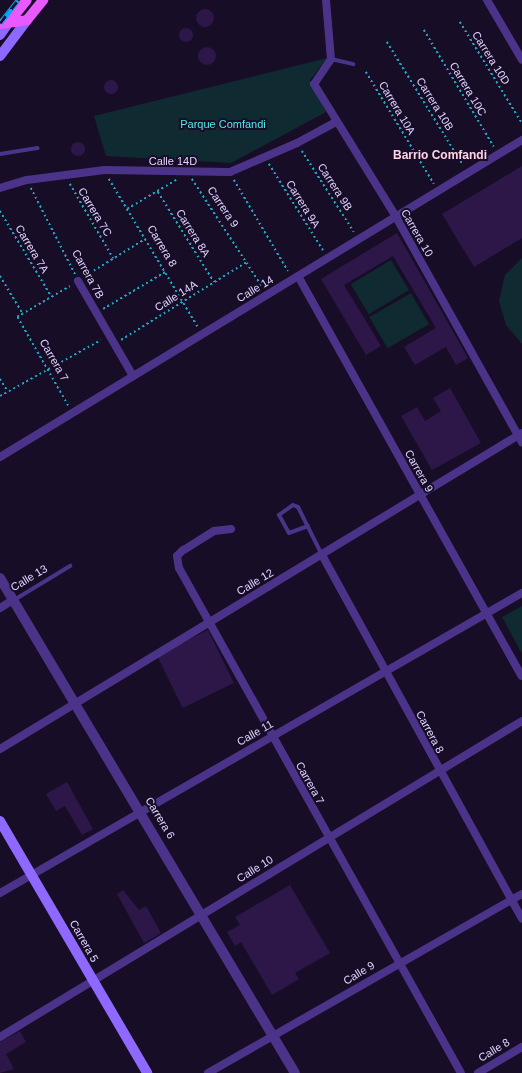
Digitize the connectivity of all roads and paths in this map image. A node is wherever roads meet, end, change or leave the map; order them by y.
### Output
1 (27, 0) edge
2 (43, 0) edge
3 (326, 0) edge
4 (487, 0) edge
5 (27, 20) junction
6 (460, 22) dead end
7 (4, 23) edge
8 (424, 30) dead end
9 (0, 35) edge
10 (388, 42) dead end
11 (0, 56) edge
12 (331, 59) junction
13 (522, 60) edge
14 (353, 64) dead end
15 (366, 72) dead end
16 (336, 122) junction
17 (522, 123) edge
18 (522, 140) edge
19 (296, 143) junction
20 (38, 148) dead end
21 (0, 154) edge
22 (499, 155) junction
23 (264, 157) junction
24 (104, 170) junction
25 (187, 172) junction
26 (230, 172) junction
27 (64, 174) junction
28 (470, 175) junction
29 (27, 180) junction
30 (0, 188) edge
31 (158, 192) junction
32 (439, 193) junction
33 (126, 209) junction
34 (0, 210) edge
35 (396, 217) junction
36 (360, 240) junction
37 (113, 258) dead end
38 (329, 259) junction
39 (247, 262) junction
40 (165, 272) junction
41 (0, 276) edge
42 (296, 278) junction
43 (78, 281) joint
44 (214, 282) junction
45 (267, 295) junction
46 (51, 296) dead end
47 (183, 301) junction
48 (97, 313) junction
49 (23, 314) dead end
50 (17, 317) dead end
51 (202, 334) junction
52 (110, 335) junction
53 (115, 344) junction
54 (47, 369) junction
55 (134, 376) junction
56 (0, 379) edge
57 (8, 392) junction
58 (0, 396) edge
59 (72, 413) junction
60 (521, 437) edge
61 (0, 457) edge
62 (420, 494) junction
63 (308, 526) junction
64 (231, 529) dead end
65 (322, 554) junction
66 (70, 566) dead end
67 (0, 578) edge
68 (522, 593) edge
69 (13, 600) junction
70 (0, 608) edge
71 (487, 613) junction
72 (208, 623) junction
73 (384, 670) junction
74 (522, 676) edge
75 (75, 701) junction
76 (522, 721) edge
77 (272, 736) junction
78 (0, 748) edge
79 (439, 771) junction
80 (142, 812) junction
81 (0, 821) edge
82 (327, 837) junction
83 (32, 874) junction
84 (0, 892) edge
85 (522, 894) edge
86 (511, 901) junction
87 (203, 915) junction
88 (522, 919) edge
89 (399, 962) junction
90 (94, 981) junction
91 (0, 1037) edge
92 (274, 1037) junction
93 (522, 1047) edge
94 (147, 1073) edge
95 (208, 1073) edge
96 (295, 1073) edge
97 (461, 1073) edge
98 (478, 1073) edge

1 - 7 main road
2 - 5 main road
3 - 12 street
4 - 13 street
5 - 7 main road
5 - 11 main road
6 - 17 path, Carrera 10D
7 - 9 main road
8 - 22 path, Carrera 10C
10 - 28 path, Carrera 10B
12 - 14 lane
12 - 16 street, Carrera 10
15 - 32 path, Carrera 10A
16 - 19 street, Calle 14D
16 - 35 street, Carrera 10
18 - 22 street, Calle 14
19 - 23 street, Calle 14D
19 - 36 path, Carrera 9B
20 - 21 lane
22 - 28 street, Calle 14
23 - 26 street, Calle 14D
23 - 38 path, Carrera 9A
24 - 25 street, Calle 14D
24 - 27 street, Calle 14D
24 - 33 path, Carrera 8
25 - 26 street, Calle 14D
25 - 31 path
25 - 39 path, Carrera 9
26 - 42 path, Carrera 9
27 - 29 street, Calle 14D
27 - 37 path, Carrera 7C
28 - 32 street, Calle 14
29 - 30 street, Calle 14D
29 - 43 path, Carrera 7B
31 - 33 path
31 - 44 path, Carrera 8A
32 - 35 street, Calle 14
33 - 40 path, Carrera 8
34 - 46 path, Carrera 7A
35 - 36 street, Calle 14
35 - 60 street, Carrera 10
36 - 38 street, Calle 14
38 - 42 street, Calle 14
39 - 44 path, Calle 14A
39 - 45 path, Carrera 9
40 - 47 path, Carrera 8
40 - 48 path
41 - 49 path
42 - 45 street, Calle 14
42 - 62 street, Carrera 9
43 - 48 street, Carrera 7B
44 - 47 path, Calle 14A
45 - 51 street, Calle 14
47 - 51 path, Carrera 8
47 - 53 path, Calle 14A
48 - 52 street, Carrera 7B
50 - 54 path, Carrera 7
51 - 55 street, Calle 14
52 - 53 street, Carrera 7B
52 - 54 path
53 - 55 street, Carrera 7B
54 - 57 path
54 - 59 path, Carrera 7
55 - 59 street, Calle 14
56 - 57 path
57 - 58 path
59 - 61 street, Calle 14
60 - 62 street, Calle 12
62 - 65 street, Calle 12
62 - 71 street, Carrera 9
63 - 63 lane
63 - 65 lane
64 - 72 street, Carrera 7
65 - 72 street, Calle 12
65 - 73 street, Carrera 8
66 - 69 lane, Calle 13
67 - 69 street, Carrera 6
68 - 71 street, Calle 11
69 - 70 street, Calle 13
69 - 75 street, Carrera 6
71 - 73 street, Calle 11
71 - 74 street, Carrera 9
72 - 75 street, Calle 12
72 - 77 street, Carrera 7
73 - 77 street, Calle 11
73 - 79 street, Carrera 8
75 - 78 street, Calle 12
75 - 80 street, Carrera 6
76 - 79 street, Calle 10
77 - 80 street, Calle 11
77 - 82 street, Carrera 7
79 - 82 street, Calle 10
79 - 86 street, Carrera 8
80 - 83 street, Calle 11
80 - 87 street, Carrera 6
81 - 83 main road, Carrera 5
82 - 87 street, Calle 10
82 - 89 street, Carrera 7
83 - 84 street, Calle 11
83 - 90 main road, Carrera 5
85 - 86 street, Calle 9
86 - 88 street, Carrera 8
86 - 89 street, Calle 9
87 - 90 street, Calle 10
87 - 92 street, Carrera 6
89 - 92 street, Calle 9
89 - 97 street, Carrera 7
90 - 91 street, Calle 10
90 - 94 main road, Carrera 5
92 - 95 street, Calle 9
92 - 96 street, Carrera 6
93 - 98 street, Calle 8

